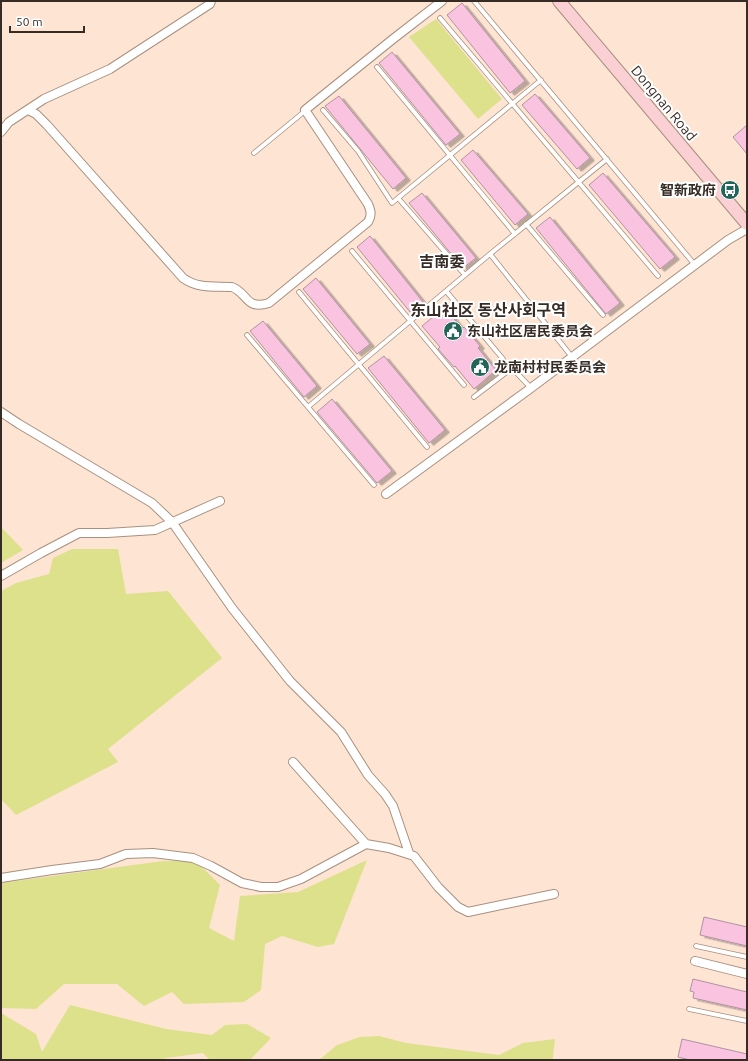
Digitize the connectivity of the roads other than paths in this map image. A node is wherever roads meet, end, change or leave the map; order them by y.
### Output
1 (211, 1) edge
2 (442, 1) edge
3 (474, 1) edge
4 (559, 1) edge
5 (440, 18) dead end
6 (376, 67) dead end
7 (541, 80) junction
8 (512, 104) junction
9 (28, 110) junction
10 (306, 110) junction
11 (323, 110) dead end
12 (1, 132) edge
13 (254, 153) dead end
14 (450, 155) junction
15 (606, 159) junction
16 (578, 182) junction
17 (398, 198) junction
18 (526, 224) junction
19 (747, 224) edge
20 (747, 229) edge
21 (515, 234) junction
22 (352, 251) dead end
23 (490, 254) junction
24 (695, 265) junction
25 (465, 275) junction
26 (658, 276) dead end
27 (446, 291) junction
28 (299, 292) dead end
29 (603, 315) dead end
30 (410, 321) junction
31 (247, 335) dead end
32 (572, 357) junction
33 (504, 359) dead end
34 (358, 364) junction
35 (464, 385) dead end
36 (531, 388) junction
37 (474, 397) dead end
38 (308, 407) junction
39 (1, 412) edge
40 (427, 447) dead end
41 (374, 485) dead end
42 (386, 494) dead end
43 (220, 501) dead end
44 (172, 522) junction
45 (1, 576) edge
46 (292, 762) dead end
47 (366, 844) junction
48 (409, 853) junction
49 (1, 878) edge
50 (554, 894) dead end
51 (696, 946) dead end
52 (747, 958) edge
53 (695, 961) dead end
54 (747, 974) edge
55 (689, 1009) dead end
56 (747, 1022) edge

1 - 9 street
2 - 10 street
3 - 7 lane
4 - 19 main road, Dongnan Road
5 - 8 lane
6 - 14 lane
7 - 8 lane
7 - 15 lane
8 - 14 lane
8 - 16 lane
9 - 10 street
9 - 12 street
10 - 13 lane
11 - 17 lane
14 - 17 lane
14 - 21 lane
15 - 16 lane
15 - 24 lane
16 - 18 lane
16 - 26 lane
17 - 25 lane
18 - 21 lane
18 - 29 lane
20 - 24 street
21 - 23 lane
22 - 30 lane
23 - 25 lane
23 - 32 lane
24 - 32 street
25 - 27 lane
27 - 30 lane
27 - 33 lane
28 - 34 lane
30 - 34 lane
30 - 35 lane
31 - 38 lane
32 - 36 street
34 - 38 lane
34 - 40 lane
36 - 37 lane
36 - 42 street
38 - 41 lane
39 - 44 street
43 - 44 street
44 - 45 street
44 - 48 street
46 - 47 street
47 - 48 street
47 - 49 street
48 - 50 street
51 - 52 lane
53 - 54 street
55 - 56 lane

